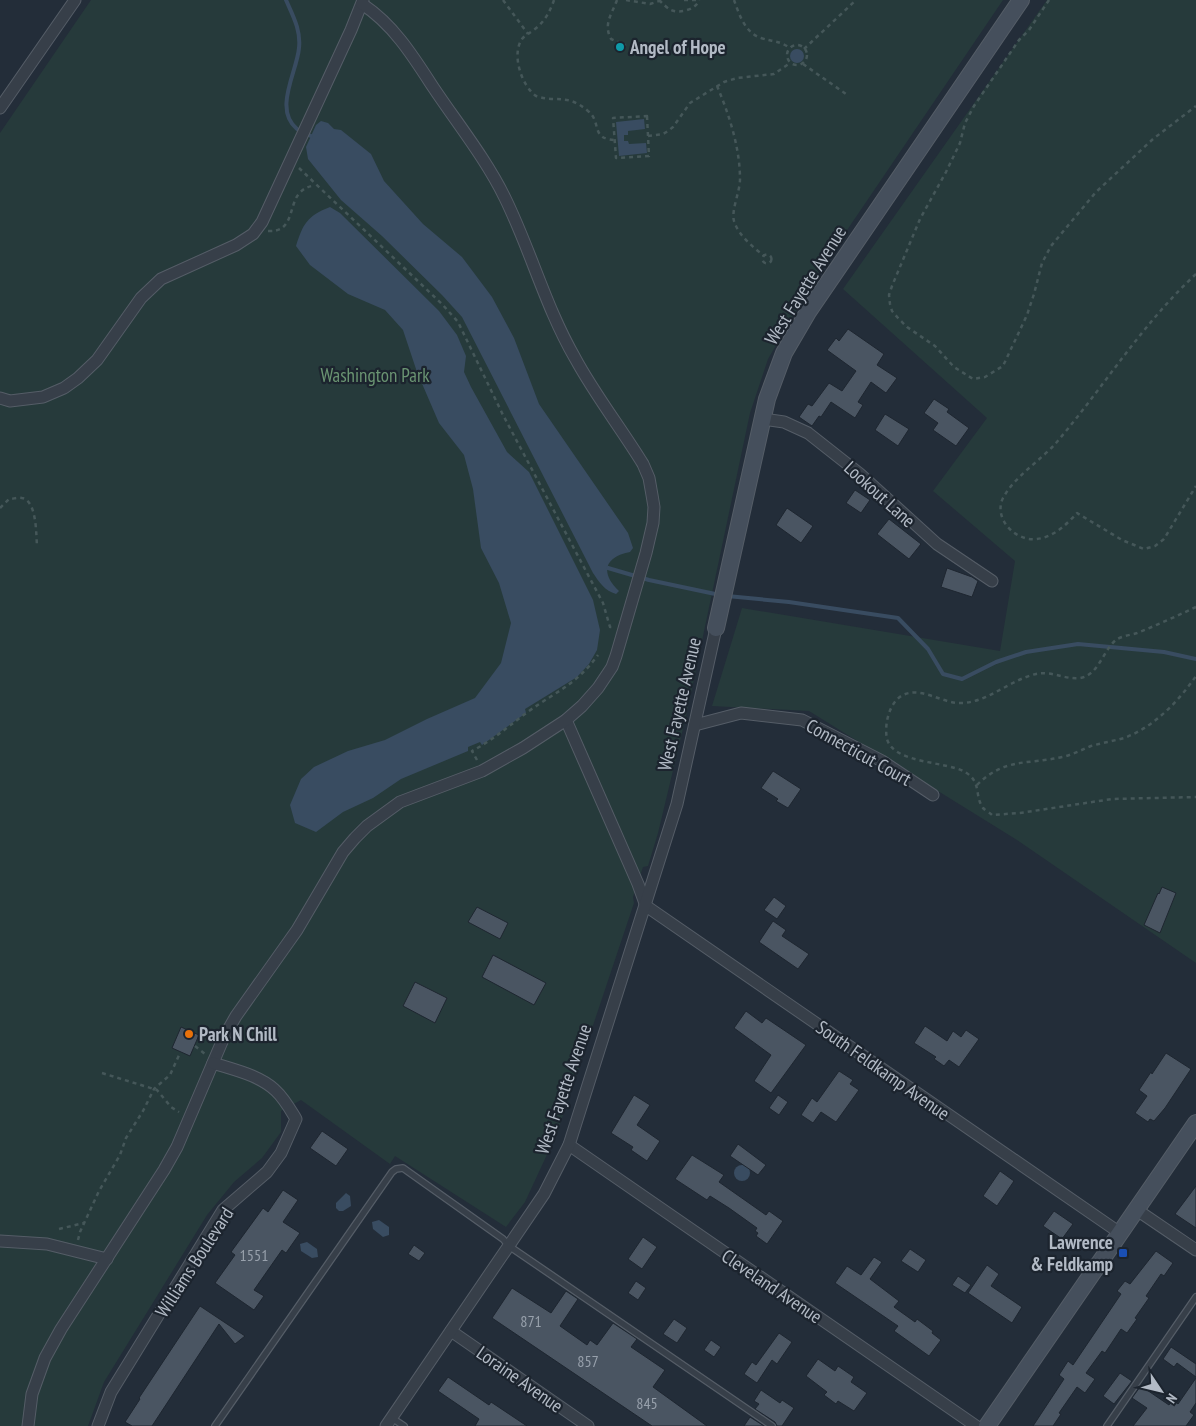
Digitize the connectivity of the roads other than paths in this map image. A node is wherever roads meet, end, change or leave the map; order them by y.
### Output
1 (75, 0) edge
2 (1021, 0) edge
3 (363, 2) edge
4 (0, 108) edge
5 (0, 398) edge
6 (763, 419) junction
7 (992, 581) dead end
8 (716, 628) joint
9 (566, 720) junction
10 (695, 725) junction
11 (933, 795) dead end
12 (646, 906) junction
13 (211, 1059) junction
14 (1196, 1123) edge
15 (568, 1145) junction
16 (1137, 1210) junction
17 (1120, 1233) junction
18 (0, 1241) edge
19 (509, 1246) junction
20 (1196, 1250) edge
21 (107, 1259) junction
22 (1196, 1296) edge
23 (451, 1331) junction
24 (389, 1422) edge
25 (28, 1426) edge
26 (98, 1426) edge
27 (215, 1426) edge
28 (404, 1426) edge
29 (588, 1426) edge
30 (772, 1426) edge
31 (976, 1426) edge
32 (987, 1426) edge
33 (1107, 1426) edge

1 - 4 street
2 - 6 street, West Fayette Avenue
3 - 5 street
3 - 9 street
6 - 7 street, Lookout Lane
6 - 8 street, West Fayette Avenue
8 - 10 street, West Fayette Avenue
9 - 12 street
9 - 13 street
10 - 11 street, Connecticut Court
10 - 12 street, West Fayette Avenue
12 - 15 street, West Fayette Avenue
12 - 17 street, South Feldkamp Avenue
13 - 21 street
13 - 26 street, Williams Boulevard
14 - 16 street
15 - 19 street, West Fayette Avenue
15 - 31 street, Cleveland Avenue
16 - 17 street
16 - 20 street
17 - 32 street
18 - 21 street
19 - 23 street, West Fayette Avenue
19 - 27 lane
19 - 30 lane
21 - 25 street
22 - 33 lane
23 - 24 street, West Fayette Avenue
23 - 29 street, Loraine Avenue
24 - 28 lane

